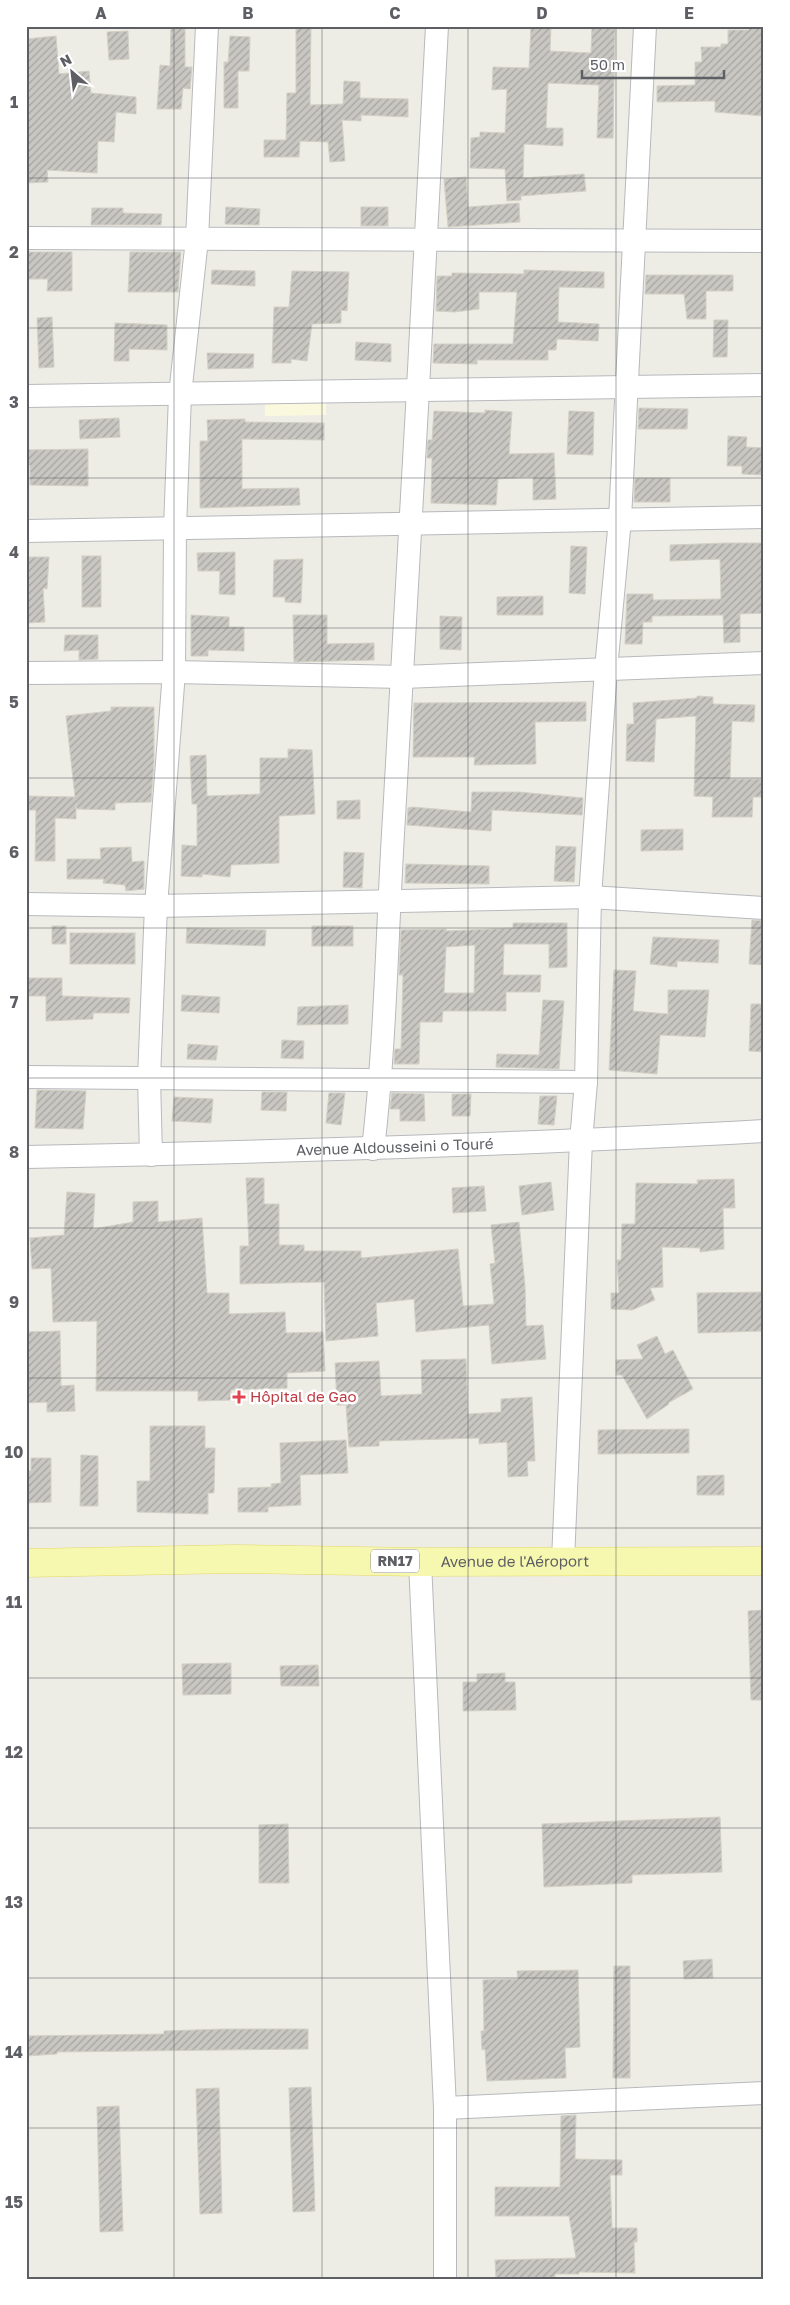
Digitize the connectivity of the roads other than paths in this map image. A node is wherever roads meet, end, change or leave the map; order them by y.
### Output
1 (207, 26) edge
2 (437, 26) edge
3 (645, 26) edge
4 (26, 238) edge
5 (197, 239) junction
6 (426, 240) junction
7 (633, 240) junction
8 (764, 241) edge
9 (764, 385) edge
10 (627, 387) junction
11 (418, 391) junction
12 (180, 395) junction
13 (26, 396) edge
14 (764, 517) edge
15 (620, 519) junction
16 (411, 523) junction
17 (175, 529) junction
18 (26, 531) edge
19 (764, 663) edge
20 (606, 668) junction
21 (174, 672) junction
22 (26, 673) edge
23 (403, 677) junction
24 (590, 897) junction
25 (388, 902) junction
26 (26, 904) edge
27 (156, 906) junction
28 (764, 908) edge
29 (26, 1077) edge
30 (149, 1078) junction
31 (381, 1080) junction
32 (586, 1082) junction
33 (764, 1131) edge
34 (581, 1142) junction
35 (373, 1149) junction
36 (151, 1155) junction
37 (26, 1157) edge
38 (563, 1561) junction
39 (764, 1561) edge
40 (420, 1562) junction
41 (26, 1563) edge
42 (764, 2093) edge
43 (445, 2108) junction
44 (445, 2279) edge

1 - 5 street
2 - 6 street
3 - 7 street
4 - 5 street
5 - 6 street
5 - 12 street
6 - 7 street
6 - 11 street
7 - 8 street
7 - 10 street
9 - 10 street
10 - 11 street
10 - 15 street
11 - 12 street
11 - 16 street
12 - 13 street
12 - 17 street
14 - 15 street
15 - 16 street
15 - 20 street
16 - 17 street
16 - 23 street
17 - 18 street
17 - 21 street
19 - 20 street
20 - 23 street
20 - 24 street
21 - 22 street
21 - 23 street
21 - 27 street
23 - 25 street
24 - 25 street
24 - 28 street
24 - 32 street
25 - 27 street
25 - 31 street
26 - 27 street
27 - 30 street
29 - 30 street
30 - 31 street
30 - 36 street
31 - 32 street
31 - 35 street
32 - 34 street
33 - 34 street, Avenue Aldousseini o Touré
34 - 35 street, Avenue Aldousseini o Touré
34 - 38 street
35 - 36 street, Avenue Aldousseini o Touré
36 - 37 street, Avenue Aldousseini o Touré
38 - 39 main road, Avenue de l'Aéroport / RN17
38 - 40 main road, Avenue de l'Aéroport / RN17
40 - 41 main road, Avenue de l'Aéroport / RN17
40 - 43 street
42 - 43 street
43 - 44 street

